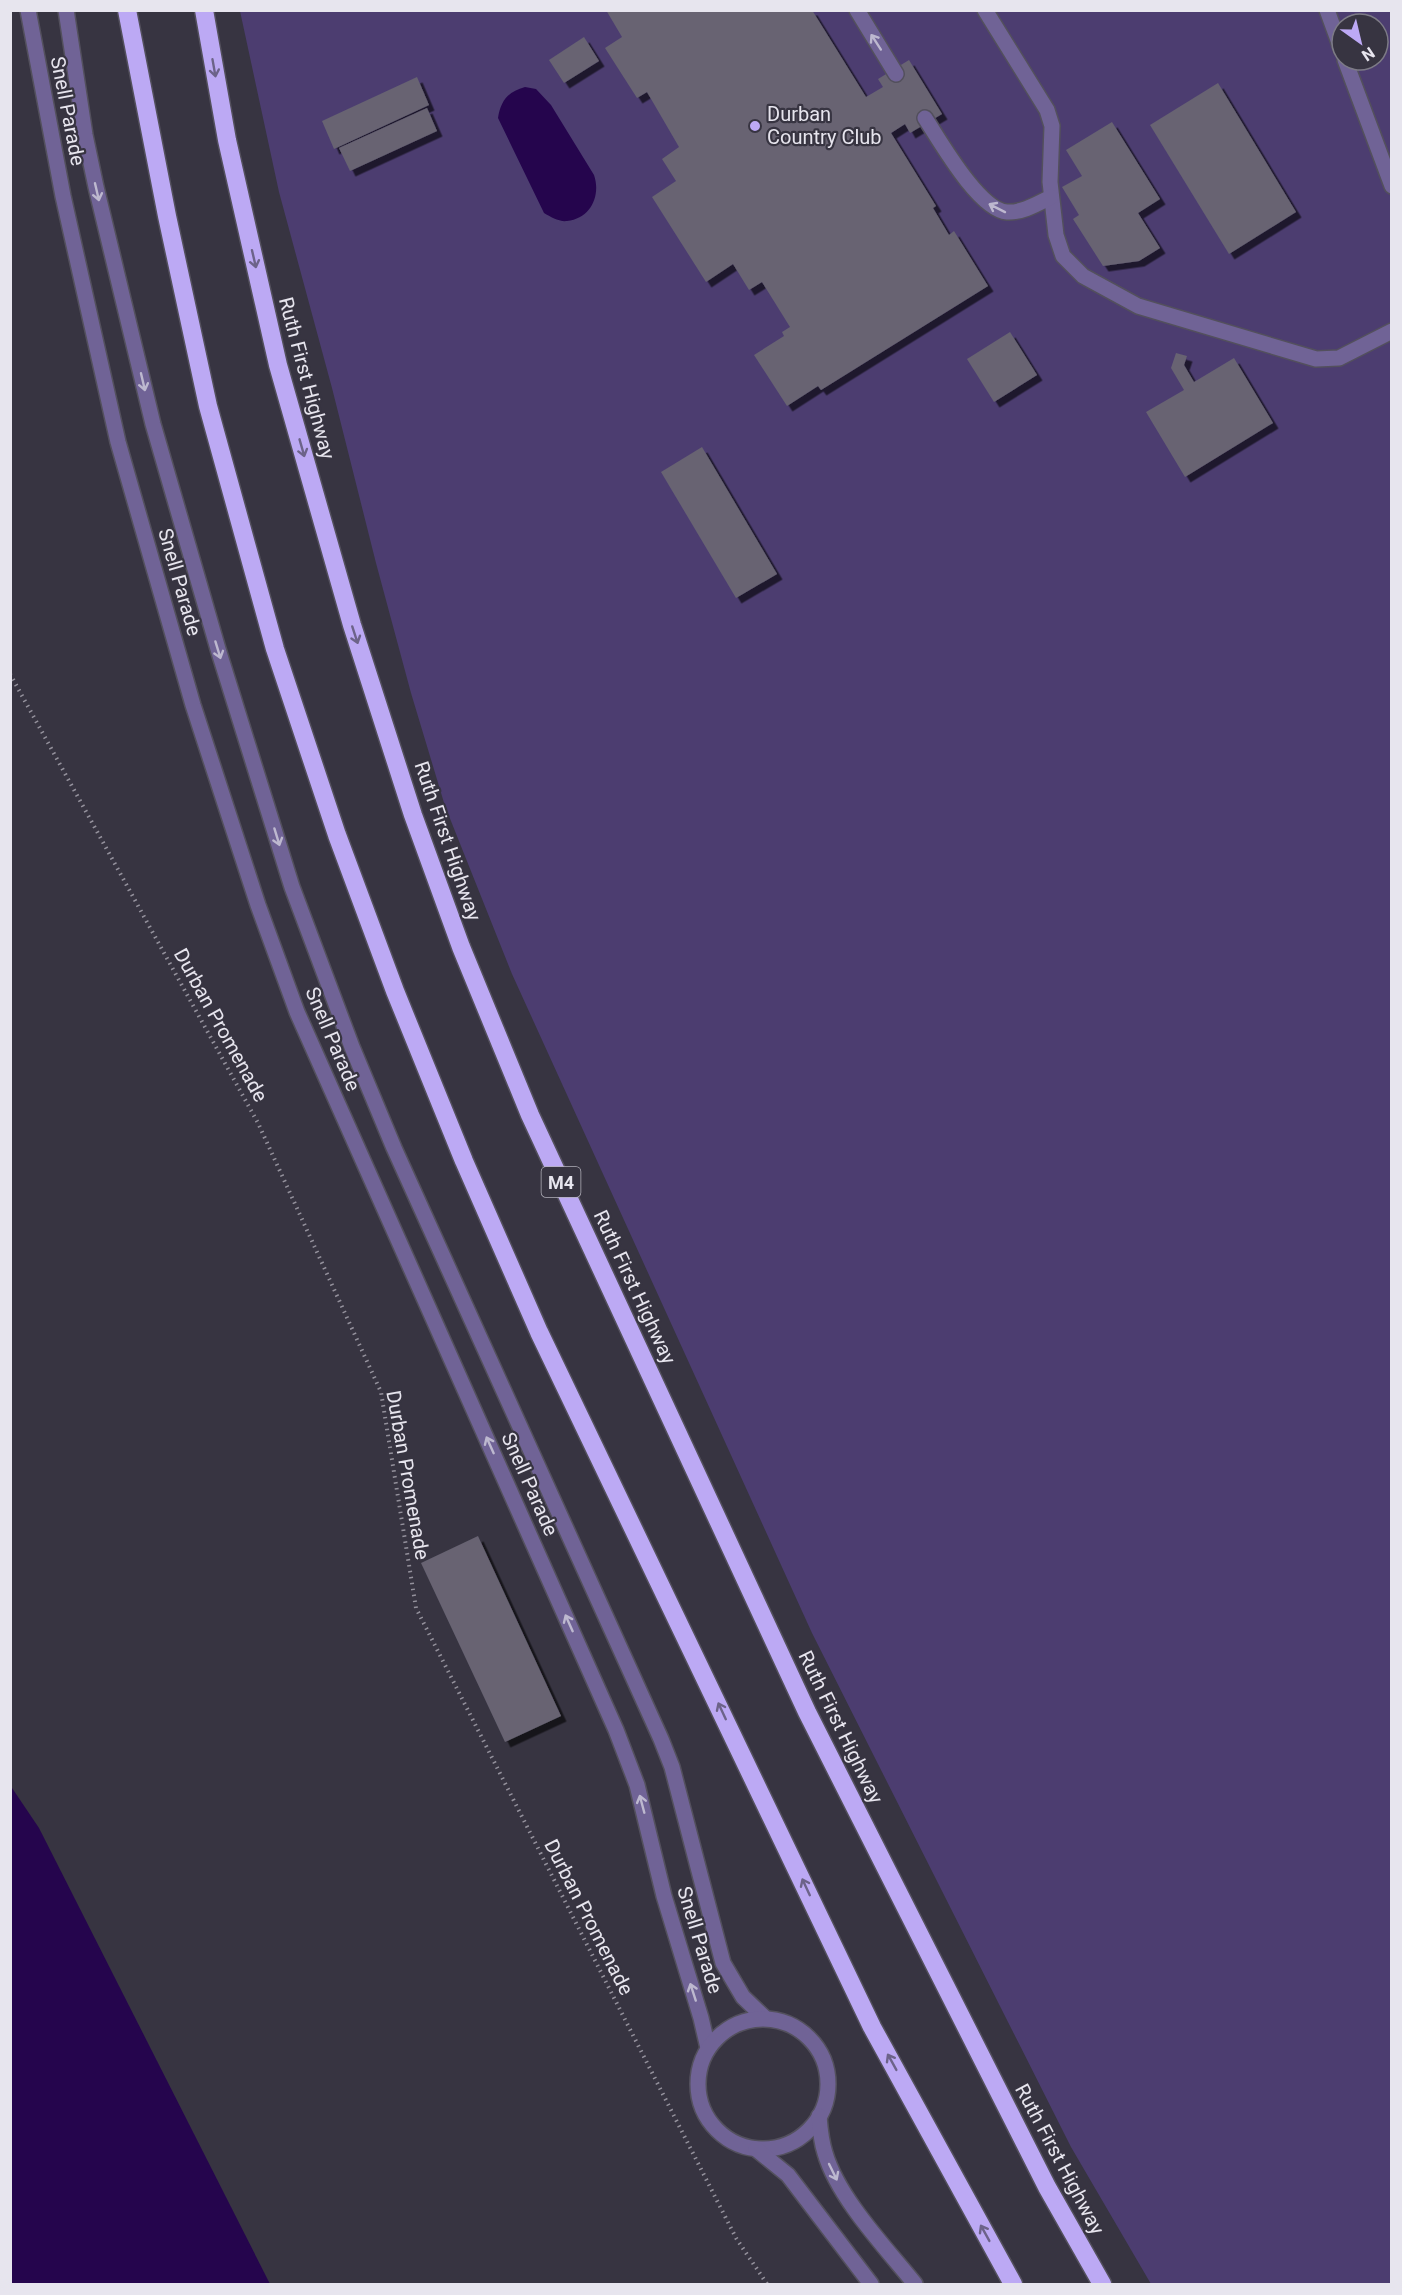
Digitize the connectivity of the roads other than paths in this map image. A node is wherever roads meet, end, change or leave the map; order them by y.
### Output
1 (28, 10) edge
2 (66, 10) edge
3 (127, 10) edge
4 (204, 10) edge
5 (857, 10) edge
6 (985, 10) edge
7 (1349, 72) edge
8 (896, 74) dead end
9 (925, 118) dead end
10 (1392, 186) edge
11 (1051, 197) junction
12 (1392, 330) edge
13 (765, 2018) junction
14 (708, 2048) junction
15 (819, 2116) junction
16 (756, 2149) junction
17 (872, 2284) edge
18 (915, 2284) edge
19 (1013, 2284) edge
20 (1102, 2284) edge

14 -> 1 street, Snell Parade
2 -> 13 street, Snell Parade
19 -> 3 highway
4 -> 20 highway, Ruth First Highway / M4
8 -> 5 street
6 - 11 street
7 - 10 street
11 -> 9 street
11 - 12 street
13 - 14 street
13 - 15 street
14 - 16 street
15 - 16 street
15 -> 18 street
16 - 17 street

